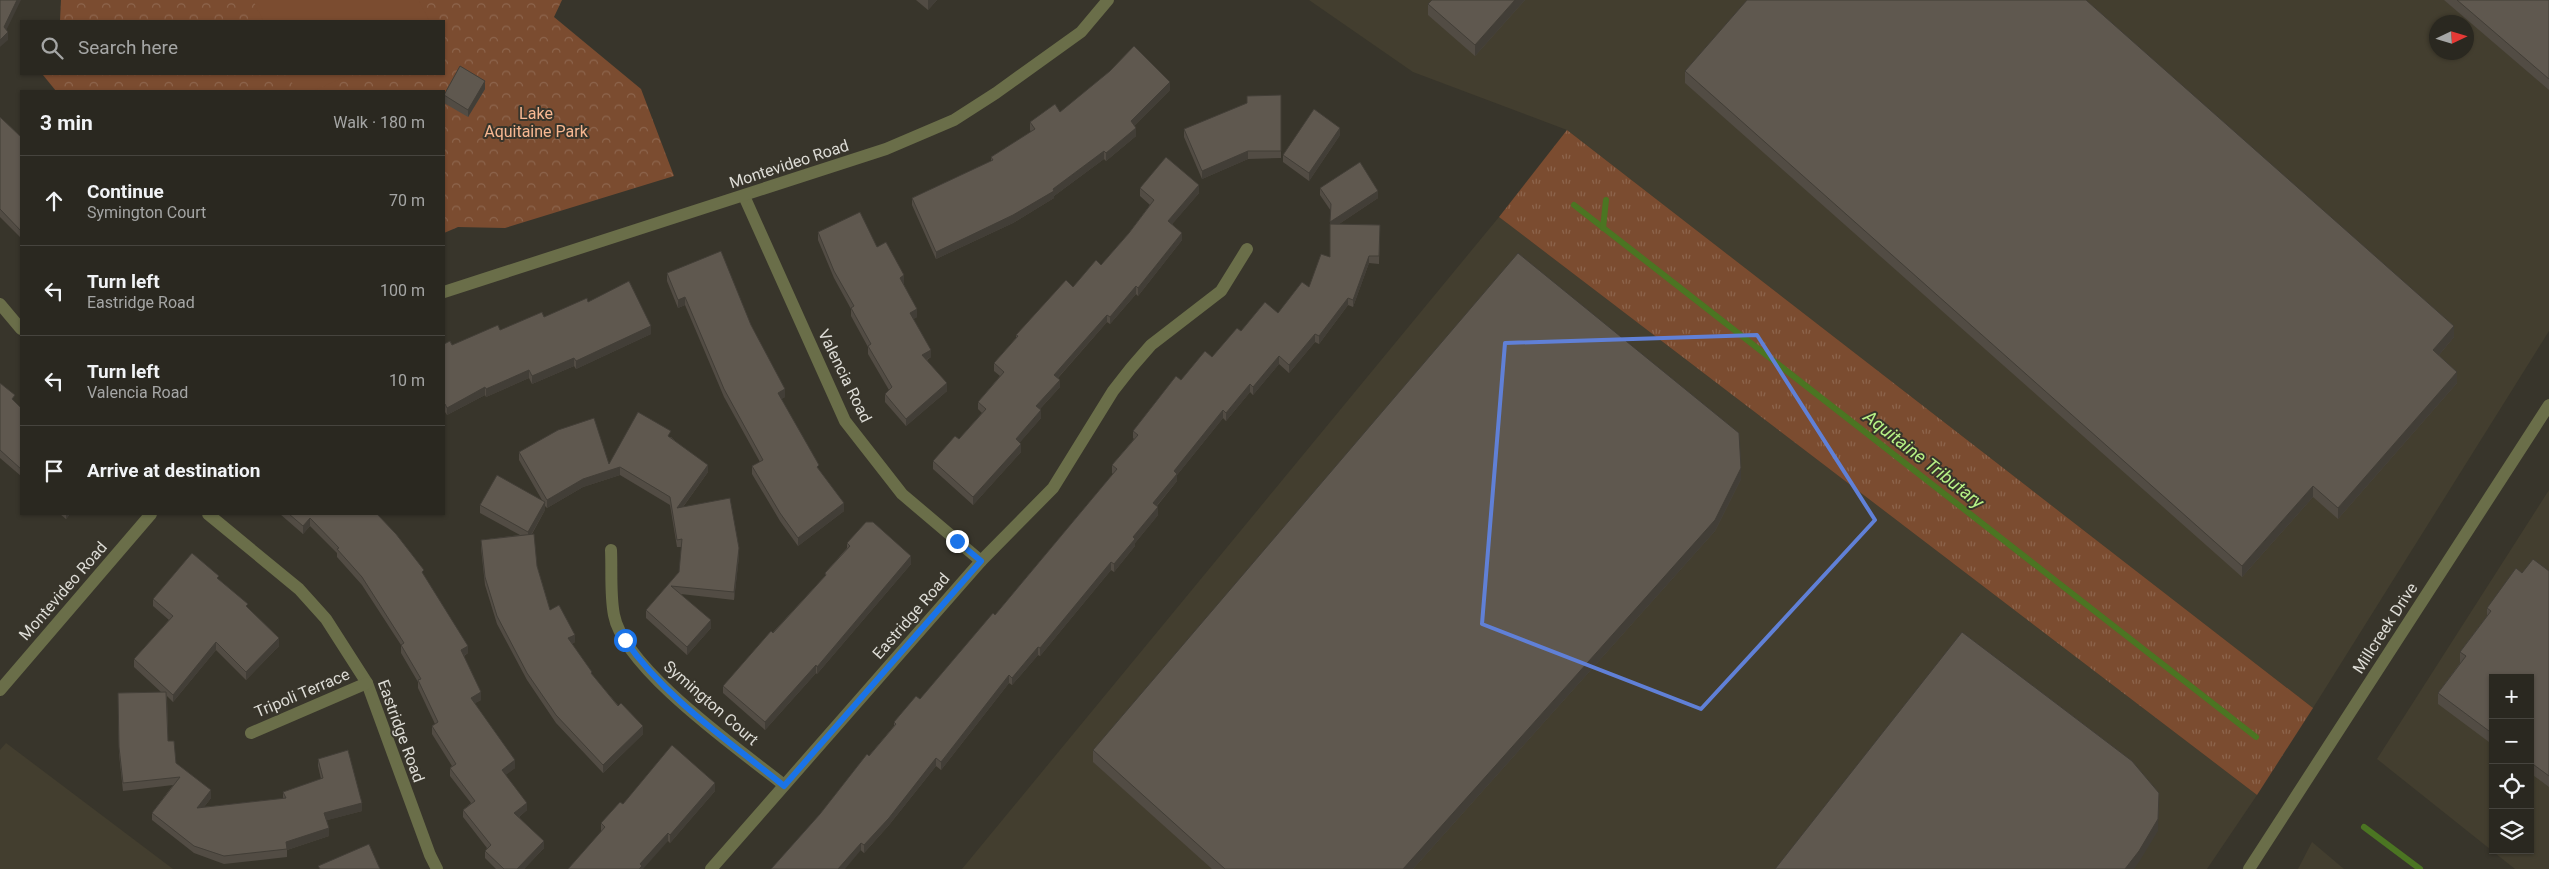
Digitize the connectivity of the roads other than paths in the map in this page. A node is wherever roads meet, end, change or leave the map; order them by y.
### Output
1 (1108, 0) edge
2 (744, 196) junction
3 (1246, 248) dead end
4 (445, 292) edge
5 (0, 304) edge
6 (20, 328) edge
7 (2549, 406) edge
8 (150, 515) edge
9 (209, 515) edge
10 (611, 550) dead end
11 (981, 561) junction
12 (367, 683) junction
13 (0, 690) edge
14 (251, 733) dead end
15 (784, 786) junction
16 (437, 869) edge
17 (711, 869) edge
18 (2249, 869) edge

1 - 2 street, Montevideo Road
2 - 4 street, Montevideo Road
2 - 11 street, Valencia Road
3 - 11 street, Eastridge Road
5 - 6 street
7 - 18 street, Millcreek Drive
8 - 13 street, Montevideo Road
9 - 12 street, Eastridge Road
10 - 15 street, Symington Court
11 - 15 street, Eastridge Road
12 - 14 street, Tripoli Terrace
12 - 16 street, Eastridge Road
15 - 17 street, Eastridge Road

